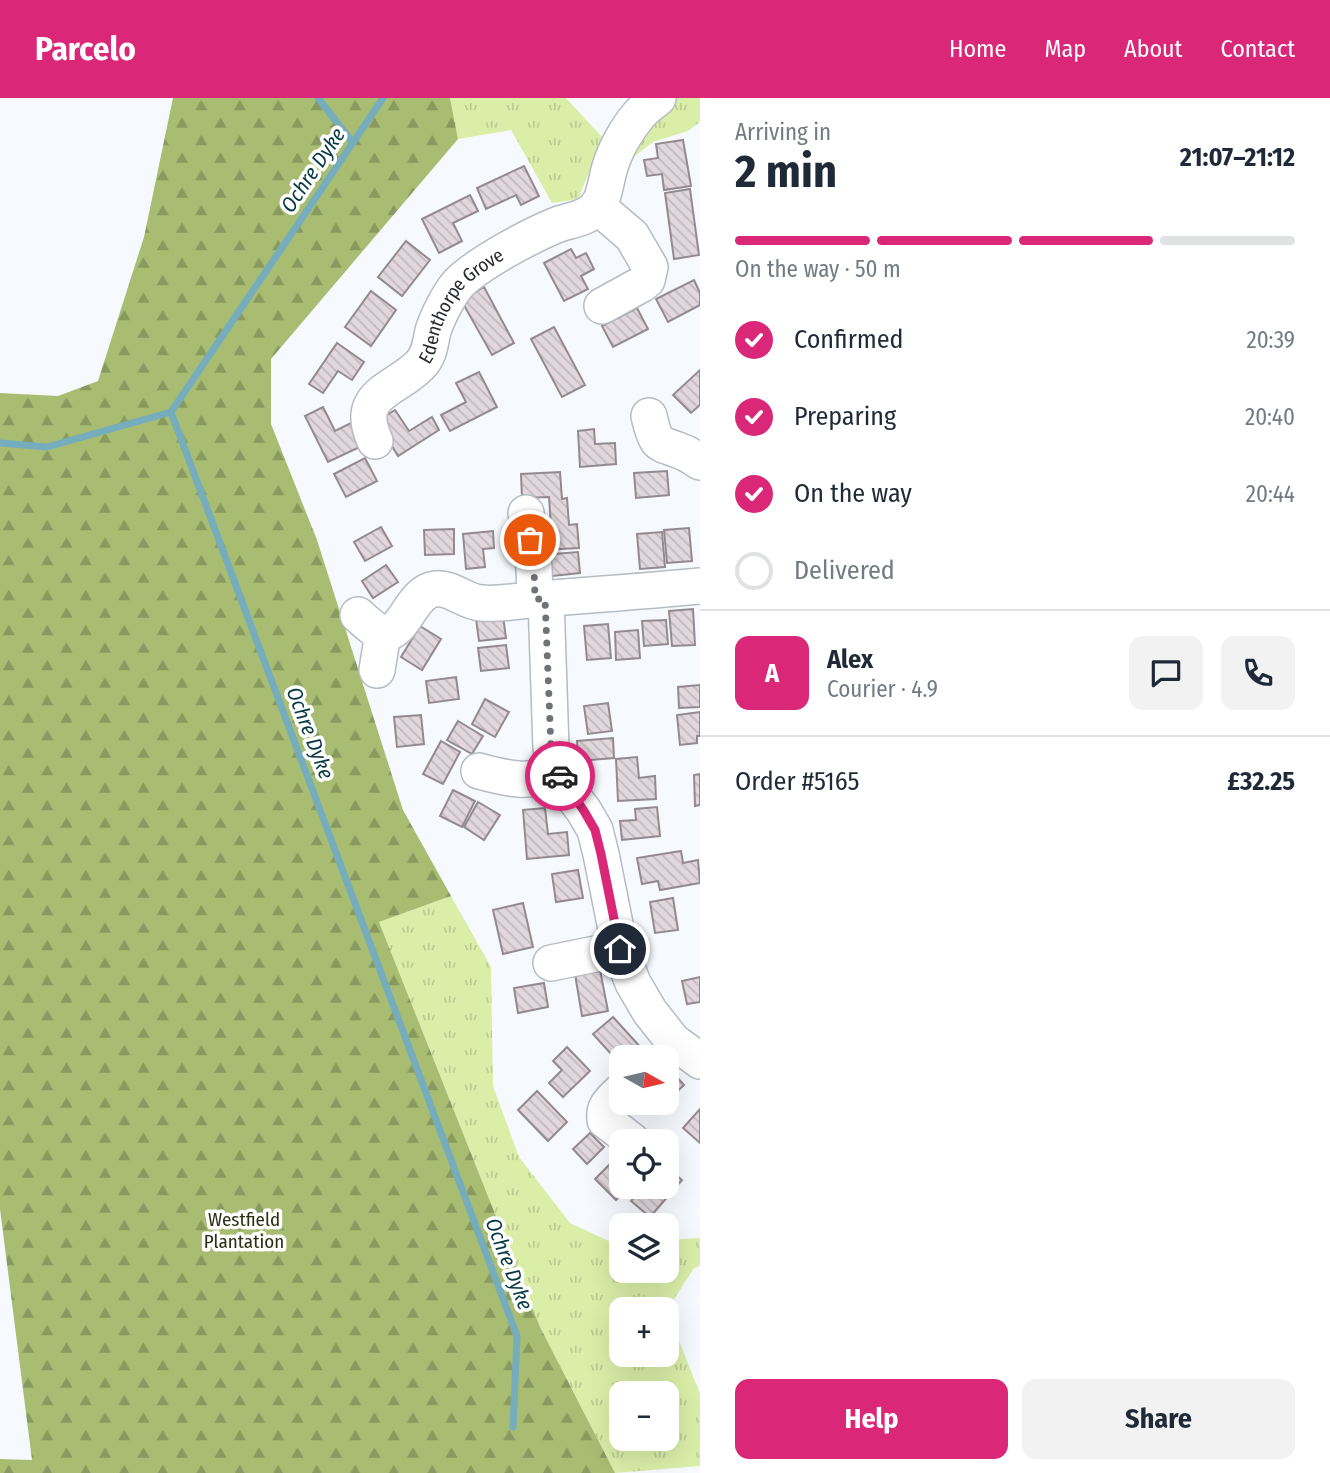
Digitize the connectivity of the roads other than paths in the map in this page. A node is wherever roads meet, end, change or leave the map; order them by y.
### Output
1 (658, 98) edge
2 (597, 206) junction
3 (602, 306) dead end
4 (649, 416) dead end
5 (375, 441) dead end
6 (700, 462) edge
7 (526, 513) dead end
8 (700, 586) edge
9 (540, 599) junction
10 (377, 670) dead end
11 (479, 771) dead end
12 (558, 772) junction
13 (620, 949) junction
14 (551, 963) dead end
15 (672, 1045) edge
16 (609, 1103) edge
17 (617, 1129) edge

1 - 2 street
2 - 3 street
2 - 5 street, Edenthorpe Grove
4 - 6 street
7 - 9 street
8 - 9 street
9 - 10 street
9 - 12 street
11 - 12 street
12 - 13 street
13 - 14 street
13 - 15 street
16 - 17 street

